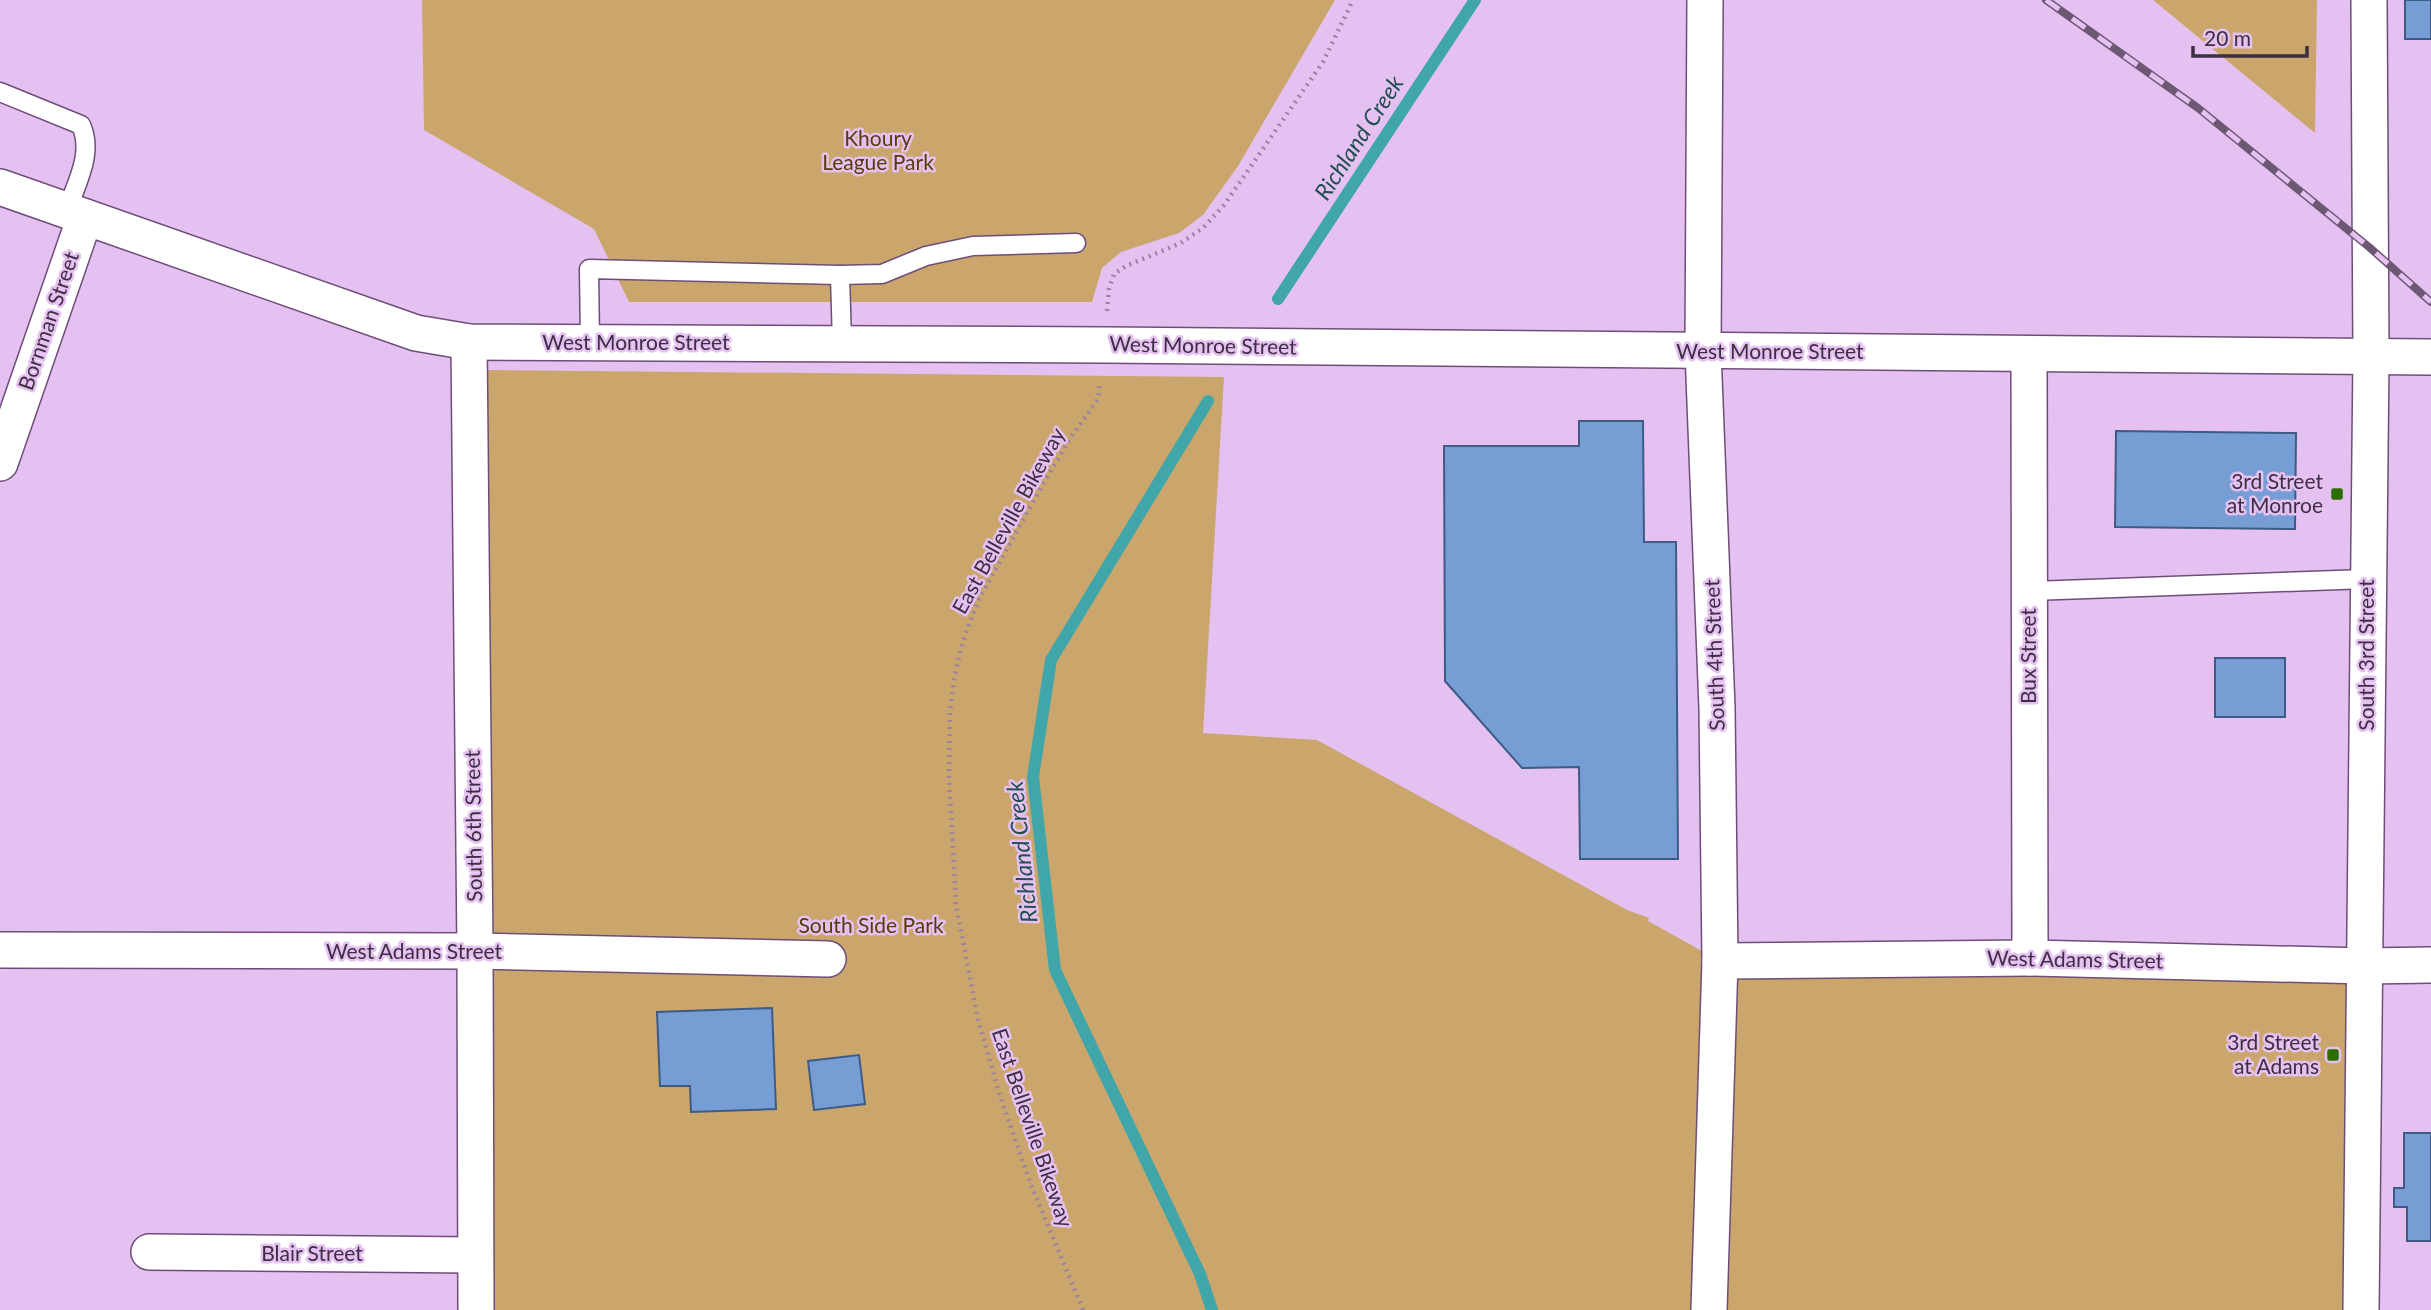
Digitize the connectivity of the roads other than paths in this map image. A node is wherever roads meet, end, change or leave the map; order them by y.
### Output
1 (1705, 0) edge
2 (2369, 0) edge
3 (0, 92) edge
4 (0, 187) edge
5 (76, 214) junction
6 (1076, 243) dead end
7 (840, 275) junction
8 (469, 342) junction
9 (590, 343) junction
10 (842, 344) junction
11 (1703, 351) junction
12 (2029, 354) junction
13 (2371, 357) junction
14 (2431, 357) edge
15 (0, 463) edge
16 (2367, 579) junction
17 (2029, 591) junction
18 (0, 950) edge
19 (475, 951) junction
20 (2030, 958) junction
21 (828, 959) dead end
22 (1720, 961) junction
23 (2431, 965) edge
24 (2366, 966) junction
25 (149, 1252) dead end
26 (475, 1255) junction
27 (475, 1310) edge
28 (1709, 1310) edge
29 (2361, 1310) edge

1 - 11 street, South 4th Street
2 - 13 street, South 3rd Street
3 - 5 lane
4 - 5 street, West Monroe Street
5 - 8 street, West Monroe Street
5 - 15 street, Bornman Street
6 - 7 lane
7 - 9 lane
7 - 10 lane
8 - 9 street, West Monroe Street
8 - 19 street, South 6th Street
9 - 10 street, West Monroe Street
10 - 11 street, West Monroe Street
11 - 12 street, West Monroe Street
11 - 22 street, South 4th Street
12 - 13 street, West Monroe Street
12 - 17 street, Bux Street
13 - 14 street, West Monroe Street
13 - 16 street, South 3rd Street
16 - 17 lane
16 - 24 street, South 3rd Street
17 - 20 street, Bux Street
18 - 19 street, West Adams Street
19 - 21 street, West Adams Street
19 - 26 street, South 6th Street
20 - 22 street, West Adams Street
20 - 24 street, West Adams Street
22 - 28 street, South 4th Street
23 - 24 street, West Adams Street
24 - 29 street, South 3rd Street
25 - 26 street, Blair Street
26 - 27 street, South 6th Street

